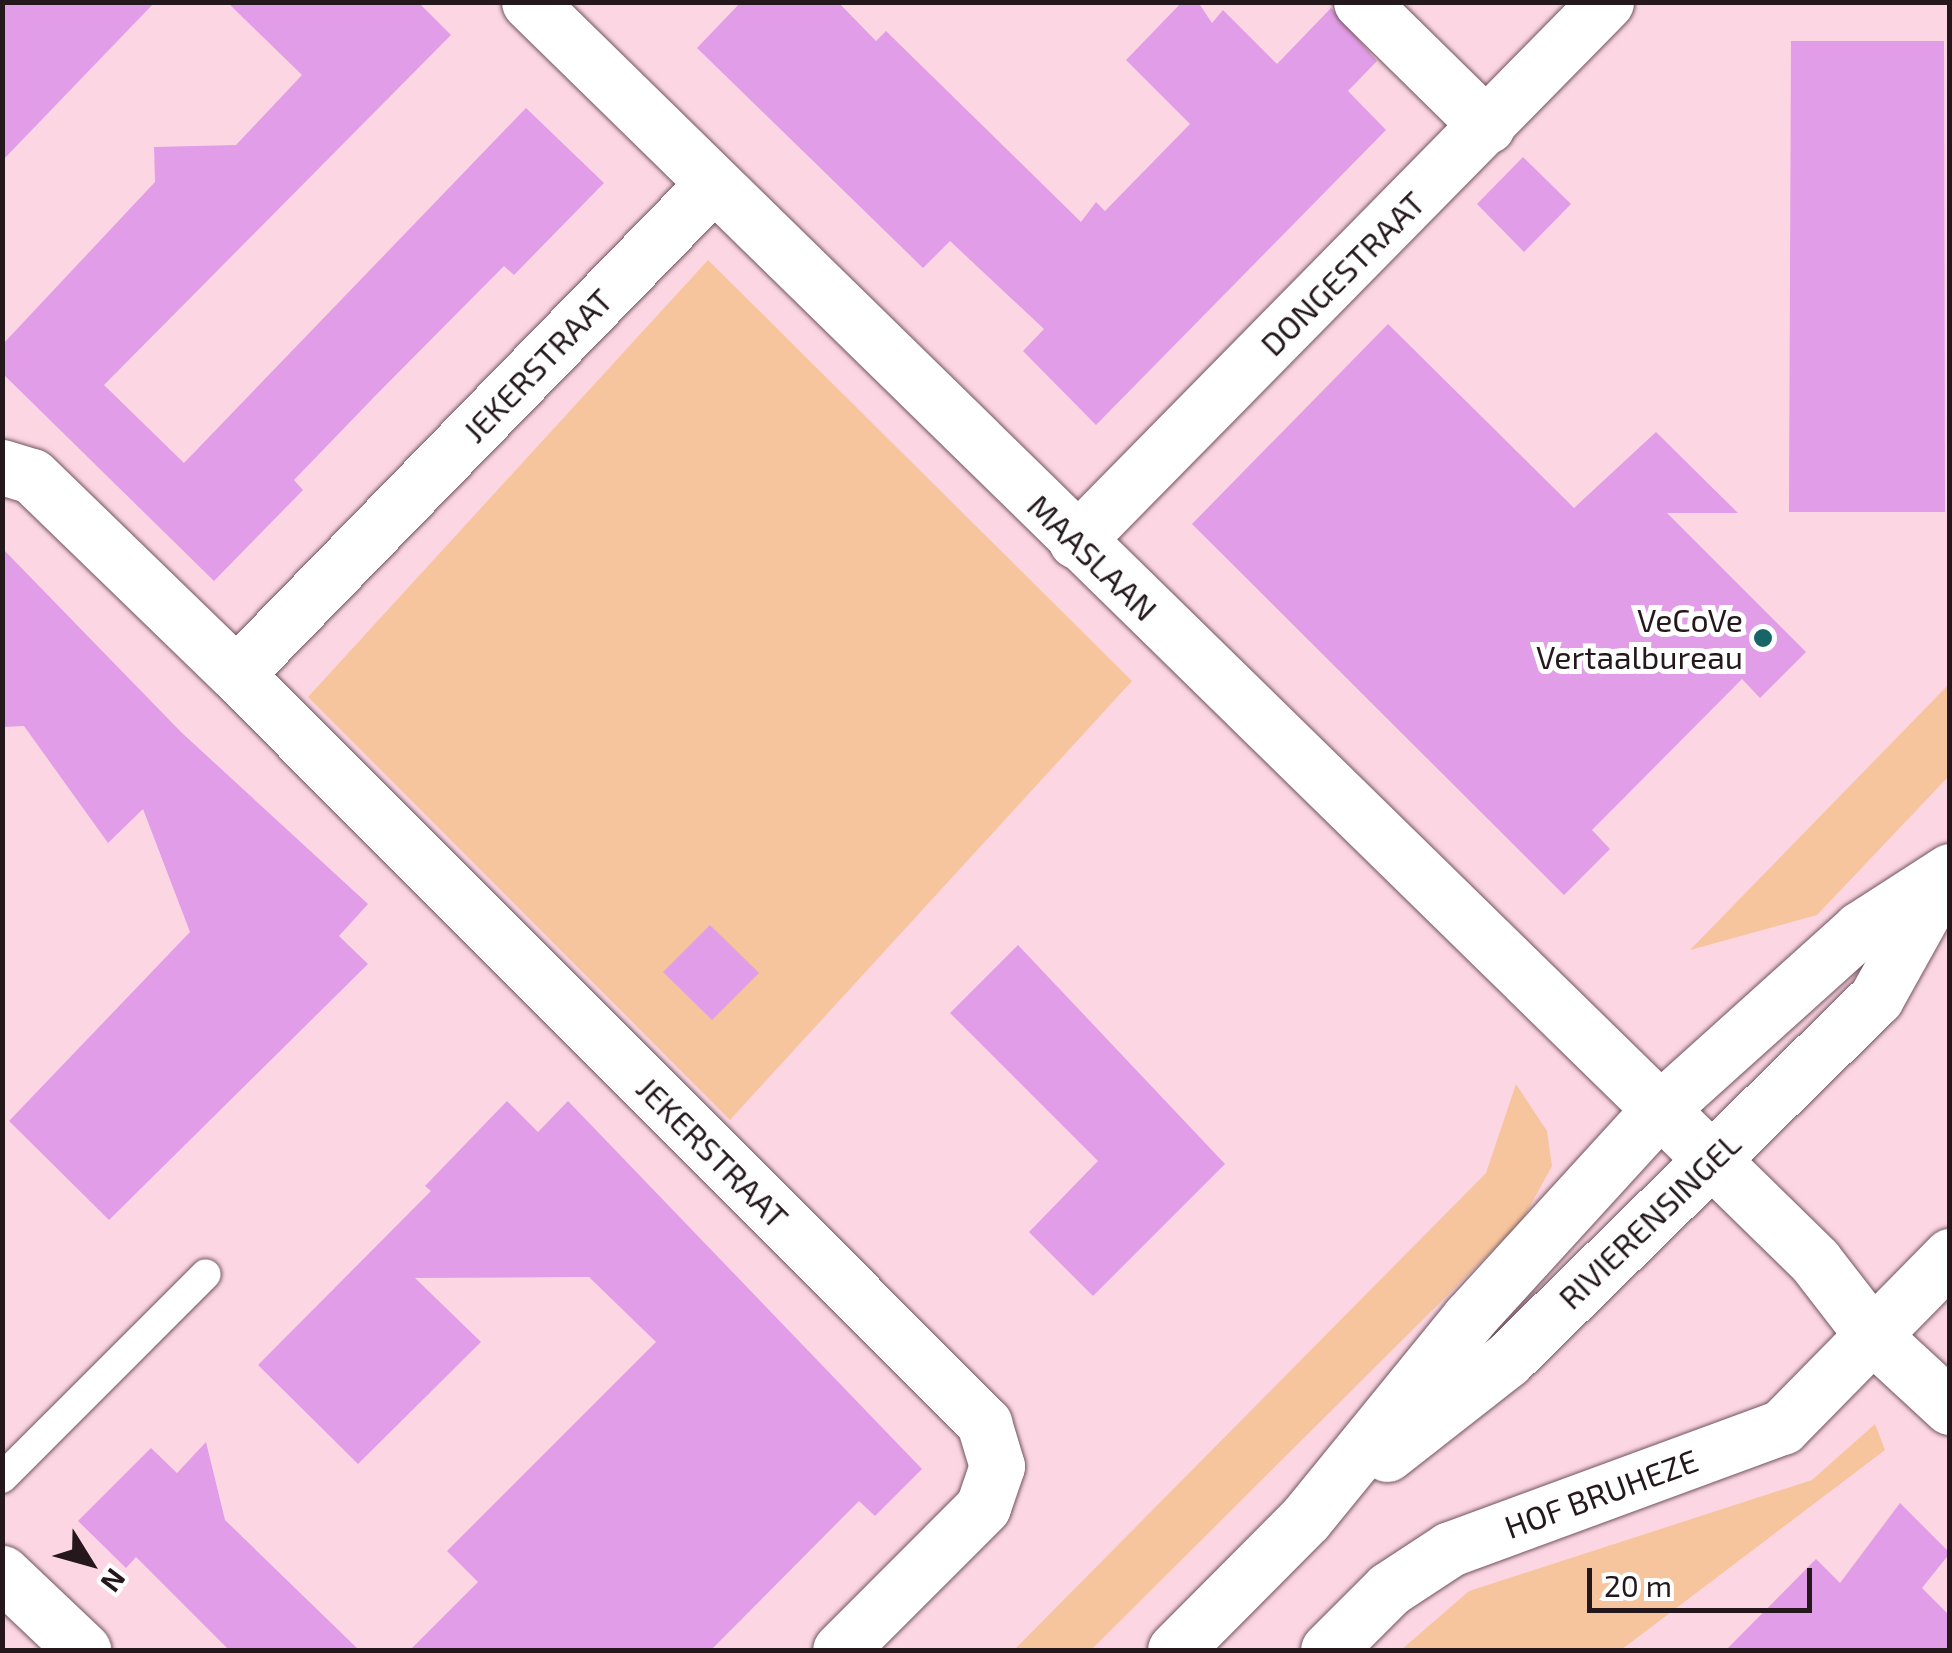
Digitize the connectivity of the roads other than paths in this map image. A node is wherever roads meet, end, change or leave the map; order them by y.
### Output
1 (529, 2) edge
2 (1361, 2) edge
3 (1606, 2) edge
4 (1487, 126) junction
5 (714, 184) junction
6 (2, 468) edge
7 (1076, 541) junction
8 (236, 674) junction
9 (1946, 874) edge
10 (1658, 1112) junction
11 (1710, 1162) junction
12 (1950, 1256) edge
13 (206, 1274) dead end
14 (1873, 1336) junction
15 (1950, 1407) edge
16 (2, 1478) edge
17 (1306, 1518) junction
18 (2, 1573) edge
19 (83, 1650) edge
20 (840, 1650) edge
21 (1175, 1650) edge
22 (1328, 1650) edge

1 - 5 street, MAASLAAN
2 - 4 street
3 - 4 street, DONGESTRAAT
4 - 7 street, DONGESTRAAT
5 - 7 street, MAASLAAN
5 - 8 street, JEKERSTRAAT
6 - 8 street, JEKERSTRAAT
7 - 10 street, MAASLAAN
8 - 20 street, JEKERSTRAAT
9 - 10 street, RIVIERENSINGEL
9 - 11 street, RIVIERENSINGEL
10 - 11 street, MAASLAAN
10 - 17 street, RIVIERENSINGEL
11 - 14 street
11 - 17 street, RIVIERENSINGEL
12 - 14 street, HOF BRUHEZE
13 - 16 lane
14 - 15 street
14 - 22 street, HOF BRUHEZE
17 - 21 street, RIVIERENSINGEL
18 - 19 street

